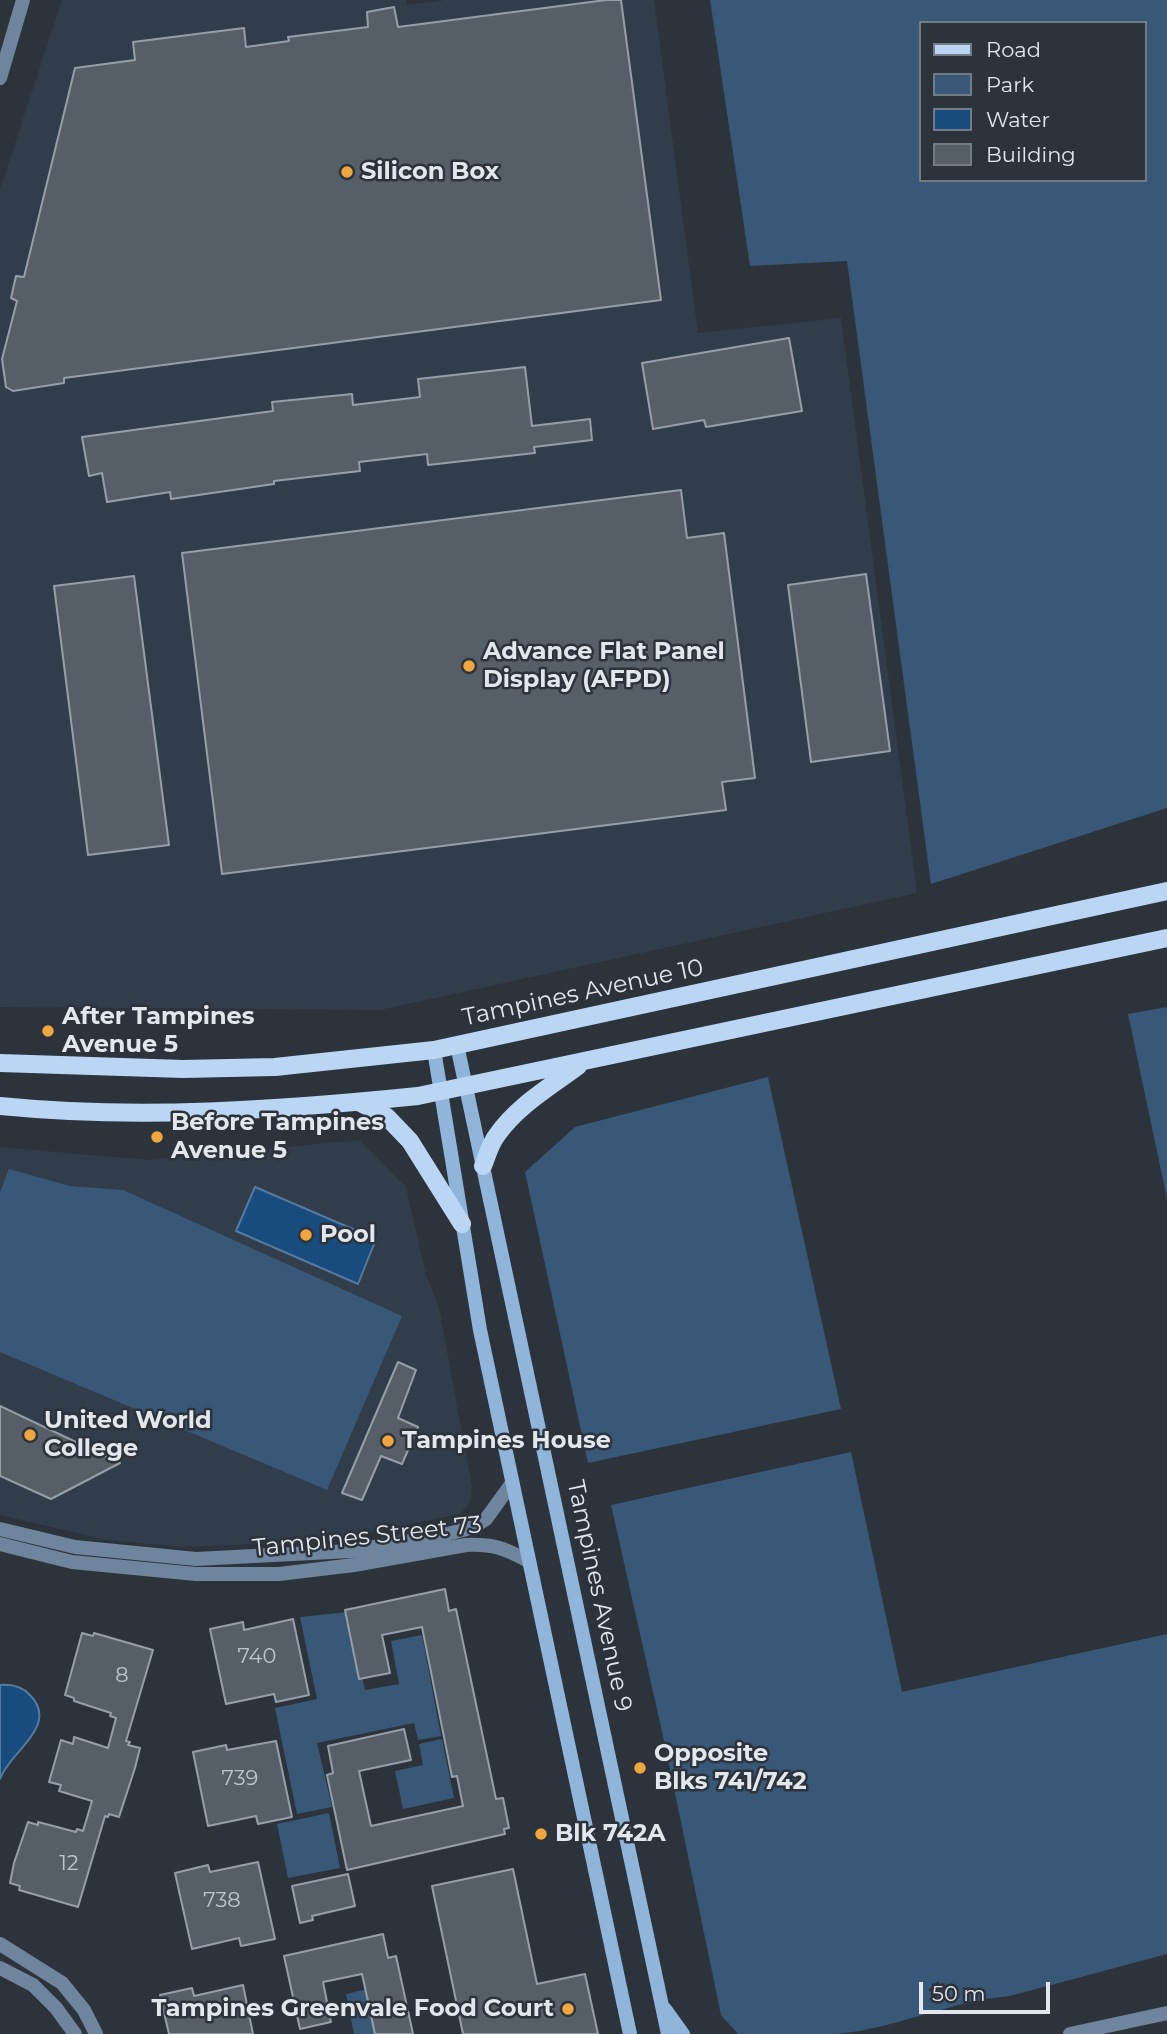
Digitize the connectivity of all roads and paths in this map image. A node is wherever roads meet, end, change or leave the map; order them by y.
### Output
1 (23, 0) edge
2 (0, 78) edge
3 (1167, 891) edge
4 (1167, 938) edge
5 (457, 1045) junction
6 (434, 1050) junction
7 (584, 1062) junction
8 (0, 1063) edge
9 (466, 1086) junction
10 (442, 1090) junction
11 (359, 1102) junction
12 (0, 1106) edge
13 (483, 1166) junction
14 (462, 1224) junction
15 (512, 1483) junction
16 (0, 1529) edge
17 (0, 1544) edge
18 (528, 1561) junction
19 (0, 1944) edge
20 (0, 1968) edge
21 (660, 2002) junction
22 (1167, 2012) edge
23 (75, 2034) edge
24 (96, 2034) edge
25 (630, 2034) edge
26 (667, 2034) edge
27 (683, 2034) edge
28 (1070, 2034) edge

1 - 2 street
3 - 5 main road, Tampines Avenue 10
4 - 7 main road
5 - 6 main road, Tampines Avenue 10
5 - 9 main road, Tampines Avenue 9
6 - 8 main road, Tampines Avenue 10
6 - 10 main road
7 - 9 main road
7 - 13 main road
9 - 10 main road
9 - 13 main road, Tampines Avenue 9
10 - 11 main road
10 - 14 main road
11 - 12 main road
11 - 14 main road
13 - 21 main road, Tampines Avenue 9
14 - 15 main road
15 - 16 street, Tampines Street 73
15 - 18 main road
17 - 18 street, Tampines Street 73
18 - 25 main road
19 - 24 street
20 - 23 street
21 - 26 main road, Tampines Avenue 9
21 - 27 main road
22 - 28 street

